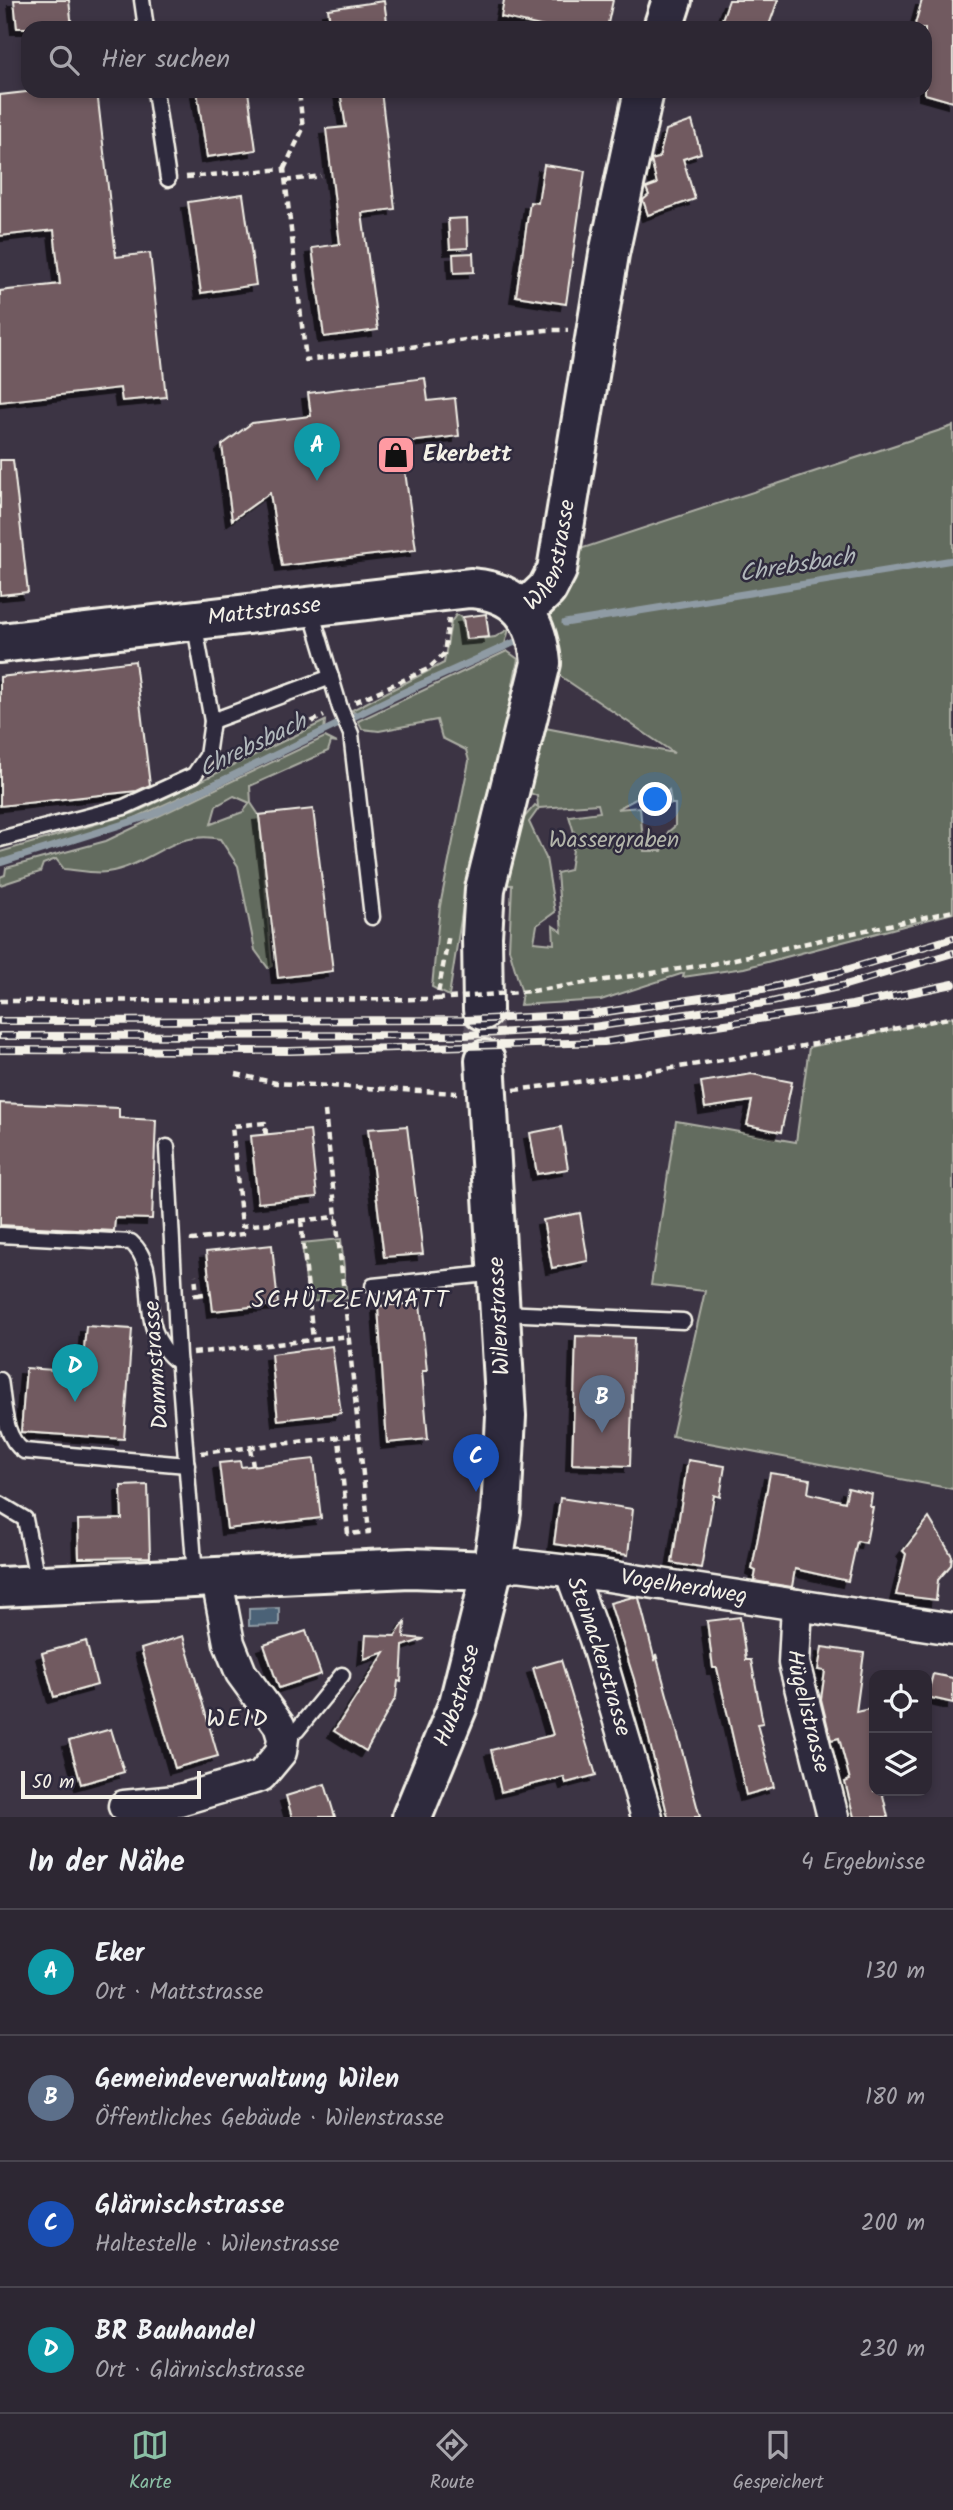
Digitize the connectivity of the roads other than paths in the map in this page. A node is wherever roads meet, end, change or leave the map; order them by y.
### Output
1 (142, 0) edge
2 (672, 0) edge
3 (145, 21) edge
4 (665, 21) edge
5 (156, 98) edge
6 (642, 98) edge
7 (168, 178) road end
8 (310, 606) junction
9 (524, 611) junction
10 (194, 619) junction
11 (0, 643) edge
12 (331, 677) junction
13 (212, 722) junction
14 (0, 839) edge
15 (372, 917) dead end
16 (483, 1010) tunnel mouth
17 (492, 1082) tunnel mouth
18 (167, 1146) dead end
19 (0, 1235) edge
20 (498, 1273) junction
21 (373, 1286) dead end
22 (501, 1313) junction
23 (683, 1321) dead end
24 (178, 1359) junction
25 (0, 1380) edge
26 (186, 1460) junction
27 (0, 1504) edge
28 (492, 1572) junction
29 (571, 1573) junction
30 (206, 1580) junction
31 (38, 1585) junction
32 (0, 1587) edge
33 (797, 1605) junction
34 (953, 1629) edge
35 (342, 1675) dead end
36 (283, 1738) junction
37 (124, 1806) dead end
38 (412, 1817) edge
39 (647, 1817) edge
40 (833, 1817) edge

1 - 3 lane
2 - 4 street
5 - 7 lane
6 - 9 street, Wilenstrasse
8 - 9 street, Mattstrasse
8 - 10 street, Mattstrasse
8 - 12 lane
9 - 16 street, Wilenstrasse
10 - 11 street, Mattstrasse
10 - 13 lane
12 - 13 lane
12 - 15 lane
13 - 14 lane
17 - 20 street, Wilenstrasse
18 - 24 lane, Dammstrasse
19 - 24 lane
20 - 21 lane
20 - 22 street, Wilenstrasse
22 - 23 lane
22 - 28 street, Wilenstrasse
24 - 26 lane, Dammstrasse
25 - 26 lane
26 - 30 lane, Dammstrasse
27 - 31 lane
28 - 29 street, Steinackerstrasse
28 - 30 street
28 - 38 street, Hubstrasse
29 - 33 street, Vogelherdweg
29 - 39 street, Steinackerstrasse
30 - 31 street
30 - 36 street
31 - 32 street
33 - 34 street, Vogelherdweg
33 - 40 street, Hügelistrasse
35 - 36 lane
36 - 37 street

